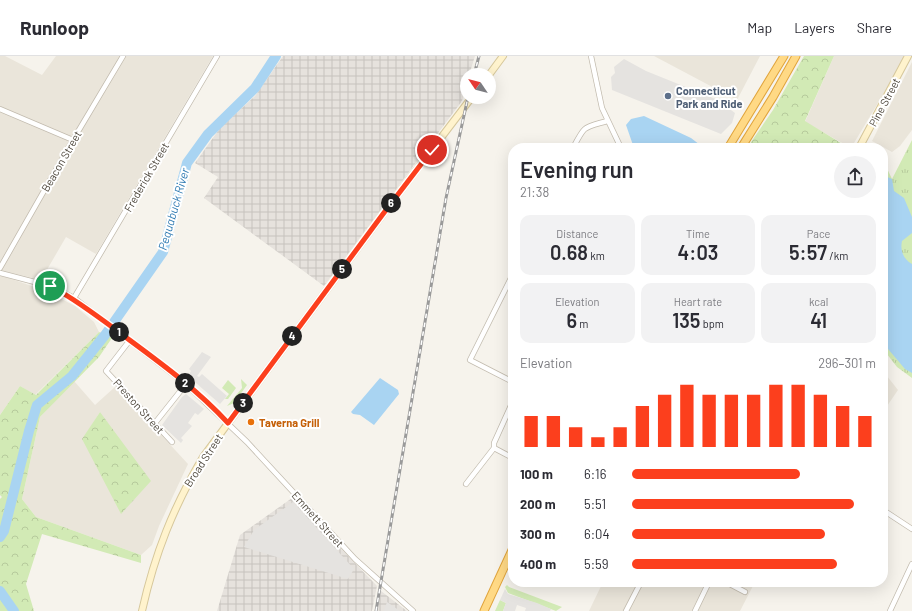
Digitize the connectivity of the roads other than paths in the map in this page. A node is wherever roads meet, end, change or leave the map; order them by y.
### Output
1 (123, 56) edge
2 (217, 56) edge
3 (503, 56) edge
4 (591, 56) edge
5 (784, 56) edge
6 (796, 56) edge
7 (908, 56) edge
8 (494, 68) edge
9 (467, 104) edge
10 (0, 109) edge
11 (607, 121) junction
12 (72, 140) junction
13 (576, 143) edge
14 (618, 143) edge
15 (731, 143) edge
16 (744, 143) edge
17 (861, 143) edge
18 (0, 268) edge
19 (0, 273) edge
20 (508, 284) edge
21 (74, 298) junction
22 (130, 340) junction
23 (508, 379) edge
24 (186, 384) junction
25 (508, 412) edge
26 (155, 423) junction
27 (228, 423) junction
28 (172, 442) dead end
29 (494, 448) junction
30 (508, 455) edge
31 (466, 484) dead end
32 (888, 513) edge
33 (912, 528) edge
34 (508, 559) edge
35 (912, 564) edge
36 (638, 587) edge
37 (707, 587) edge
38 (736, 587) edge
39 (745, 592) dead end
40 (142, 611) edge
41 (413, 611) edge
42 (484, 611) edge
43 (626, 611) edge
44 (695, 611) edge
45 (890, 611) edge

1 - 12 street, Beacon Street
2 - 21 street, Frederick Street
3 - 8 main road
4 - 11 street
5 - 15 highway
6 - 16 highway
7 - 17 main road, Pine Street
9 - 27 main road, Broad Street
10 - 12 street
11 - 13 street
11 - 14 street
12 - 18 street, Beacon Street
19 - 21 street, Emmett Street
20 - 23 street
21 - 22 street, Emmett Street
22 - 24 street, Emmett Street
22 - 26 street, Preston Street
24 - 26 street
24 - 27 street, Emmett Street
25 - 29 street
26 - 28 street, Preston Street
27 - 40 main road, Broad Street
27 - 41 street, Emmett Street
29 - 30 street
29 - 31 street
32 - 33 street
34 - 42 highway
35 - 45 street
36 - 43 street
37 - 44 street
38 - 39 street

